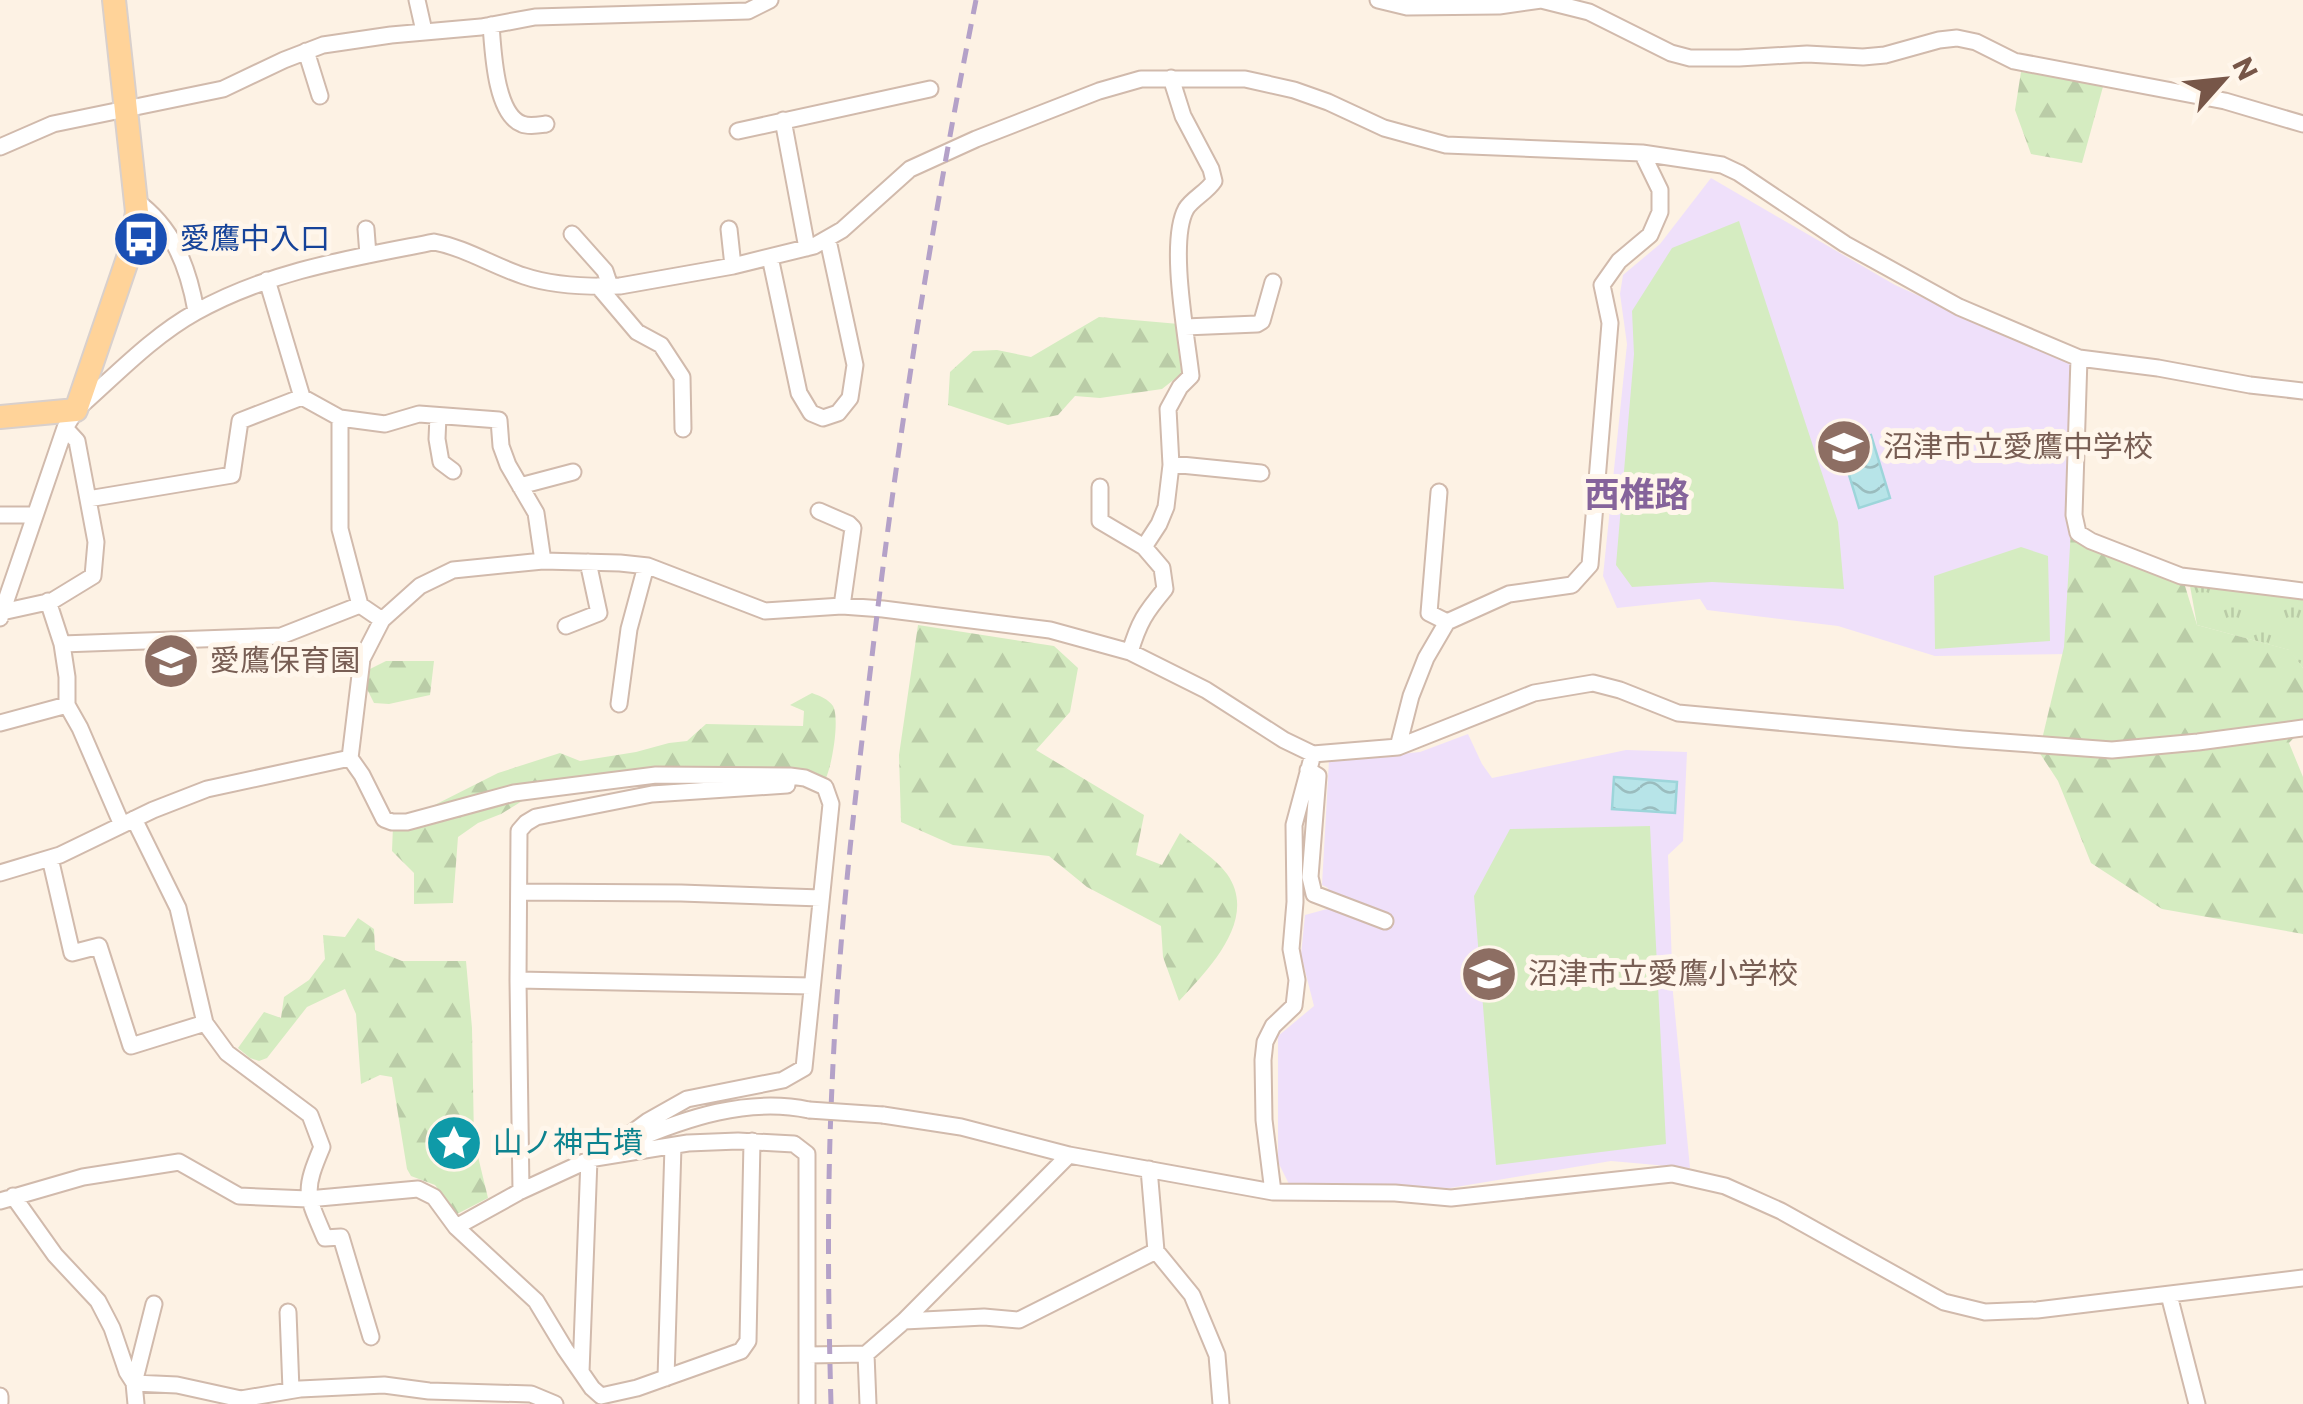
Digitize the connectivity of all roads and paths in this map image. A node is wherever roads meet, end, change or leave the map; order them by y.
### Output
1 (114, 0) edge
2 (417, 0) edge
3 (770, 0) edge
4 (1378, 0) edge
5 (490, 25) junction
6 (424, 31) junction
7 (306, 52) junction
8 (1171, 78) junction
9 (930, 90) dead end
10 (320, 96) dead end
11 (126, 108) junction
12 (783, 120) junction
13 (546, 124) dead end
14 (2303, 124) edge
15 (738, 131) dead end
16 (0, 147) edge
17 (1642, 153) junction
18 (135, 200) junction
19 (366, 229) dead end
20 (729, 229) dead end
21 (572, 234) dead end
22 (828, 240) junction
23 (807, 248) junction
24 (368, 255) junction
25 (770, 257) junction
26 (733, 266) junction
27 (267, 280) junction
28 (1273, 282) dead end
29 (604, 286) junction
30 (196, 312) junction
31 (1186, 326) junction
32 (2079, 358) junction
33 (2303, 391) edge
34 (302, 398) junction
35 (438, 416) junction
36 (0, 417) edge
37 (340, 418) junction
38 (70, 419) junction
39 (684, 429) dead end
40 (1171, 464) junction
41 (454, 471) dead end
42 (573, 472) dead end
43 (1260, 473) dead end
44 (520, 486) junction
45 (1100, 486) dead end
46 (1440, 492) dead end
47 (88, 499) junction
48 (818, 510) dead end
49 (0, 515) edge
50 (35, 515) junction
51 (1144, 547) junction
52 (542, 561) junction
53 (588, 562) junction
54 (646, 566) junction
55 (2302, 591) edge
56 (48, 601) junction
57 (360, 606) junction
58 (842, 606) junction
59 (1, 615) edge
60 (382, 620) junction
61 (1447, 622) junction
62 (566, 626) dead end
63 (62, 644) junction
64 (1130, 652) junction
65 (67, 704) junction
66 (619, 704) dead end
67 (0, 723) edge
68 (2303, 728) edge
69 (1398, 747) junction
70 (350, 758) junction
71 (1310, 762) junction
72 (825, 786) junction
73 (514, 793) junction
74 (128, 822) junction
75 (526, 822) junction
76 (50, 858) junction
77 (0, 873) edge
78 (519, 892) junction
79 (821, 898) junction
80 (1385, 921) dead end
81 (518, 980) junction
82 (811, 986) junction
83 (205, 1023) junction
84 (752, 1141) junction
85 (672, 1146) junction
86 (606, 1152) junction
87 (1069, 1155) junction
88 (589, 1159) junction
89 (1149, 1169) junction
90 (521, 1191) junction
91 (1273, 1192) junction
92 (6, 1198) edge
93 (308, 1199) junction
94 (456, 1226) junction
95 (1156, 1251) junction
96 (2303, 1278) edge
97 (2169, 1295) junction
98 (154, 1304) dead end
99 (288, 1312) dead end
100 (904, 1321) junction
101 (372, 1337) dead end
102 (866, 1354) junction
103 (808, 1356) junction
104 (581, 1372) junction
105 (666, 1378) junction
106 (134, 1383) junction
107 (291, 1390) junction
108 (602, 1400) edge
109 (136, 1404) edge
110 (555, 1404) edge
111 (807, 1404) edge
112 (868, 1404) edge
113 (1222, 1404) edge
114 (2196, 1404) edge

1 - 11 main road
2 - 6 street
3 - 5 street
4 - 14 street
5 - 6 street
5 - 13 street
6 - 7 street
7 - 10 street
7 - 11 street
8 - 17 street
8 - 22 street
8 - 31 street
9 - 12 street
11 - 16 street
11 - 18 main road
12 - 15 street
12 - 23 street
17 - 32 street
17 - 61 street
18 - 30 street
18 - 38 main road
19 - 24 street
20 - 26 street
21 - 29 street
22 - 23 street
22 - 25 street
23 - 25 street
24 - 27 street
24 - 29 street
25 - 26 street
26 - 29 street
27 - 30 street
27 - 34 street
28 - 31 street
29 - 39 street
30 - 38 street
31 - 40 street
32 - 33 street
32 - 55 street
34 - 37 street
34 - 47 street
35 - 37 street
35 - 41 street
35 - 44 street
36 - 38 main road
37 - 57 street
38 - 47 street
38 - 50 street
40 - 43 street
40 - 51 street
42 - 44 street
44 - 52 street
45 - 51 street
46 - 61 street
47 - 56 street
48 - 58 street
49 - 50 street
50 - 59 street
51 - 64 street
52 - 53 street
52 - 60 street
53 - 54 street
53 - 62 street
54 - 58 street
54 - 66 street
56 - 59 street
56 - 63 street
57 - 60 street
57 - 63 street
58 - 64 street
60 - 70 street
61 - 69 street
63 - 65 street
64 - 71 street
65 - 67 street
65 - 74 street
68 - 69 street
69 - 71 street
70 - 73 street
70 - 74 street
71 - 80 street
71 - 91 street
72 - 73 street
72 - 75 street
72 - 79 street
73 - 75 street
74 - 76 street
74 - 83 street
75 - 78 street
76 - 77 street
76 - 83 street
78 - 79 street
78 - 81 street
79 - 82 street
81 - 82 street
81 - 90 street
82 - 86 street
83 - 93 street
84 - 85 street
84 - 103 street
84 - 105 street
85 - 88 street
85 - 105 street
86 - 87 street, bridge
86 - 88 street
87 - 89 street
87 - 100 street
88 - 90 street
88 - 104 street
89 - 91 street
89 - 95 street
90 - 94 street
91 - 97 street
92 - 93 street
92 - 106 street
93 - 94 street
93 - 101 street
94 - 104 street
95 - 100 street
95 - 113 street
96 - 97 street
97 - 114 street
98 - 106 street
99 - 107 street
100 - 102 street
102 - 103 street
102 - 112 street
103 - 111 street
104 - 108 street
105 - 108 street
106 - 107 street
106 - 109 street
107 - 110 street

